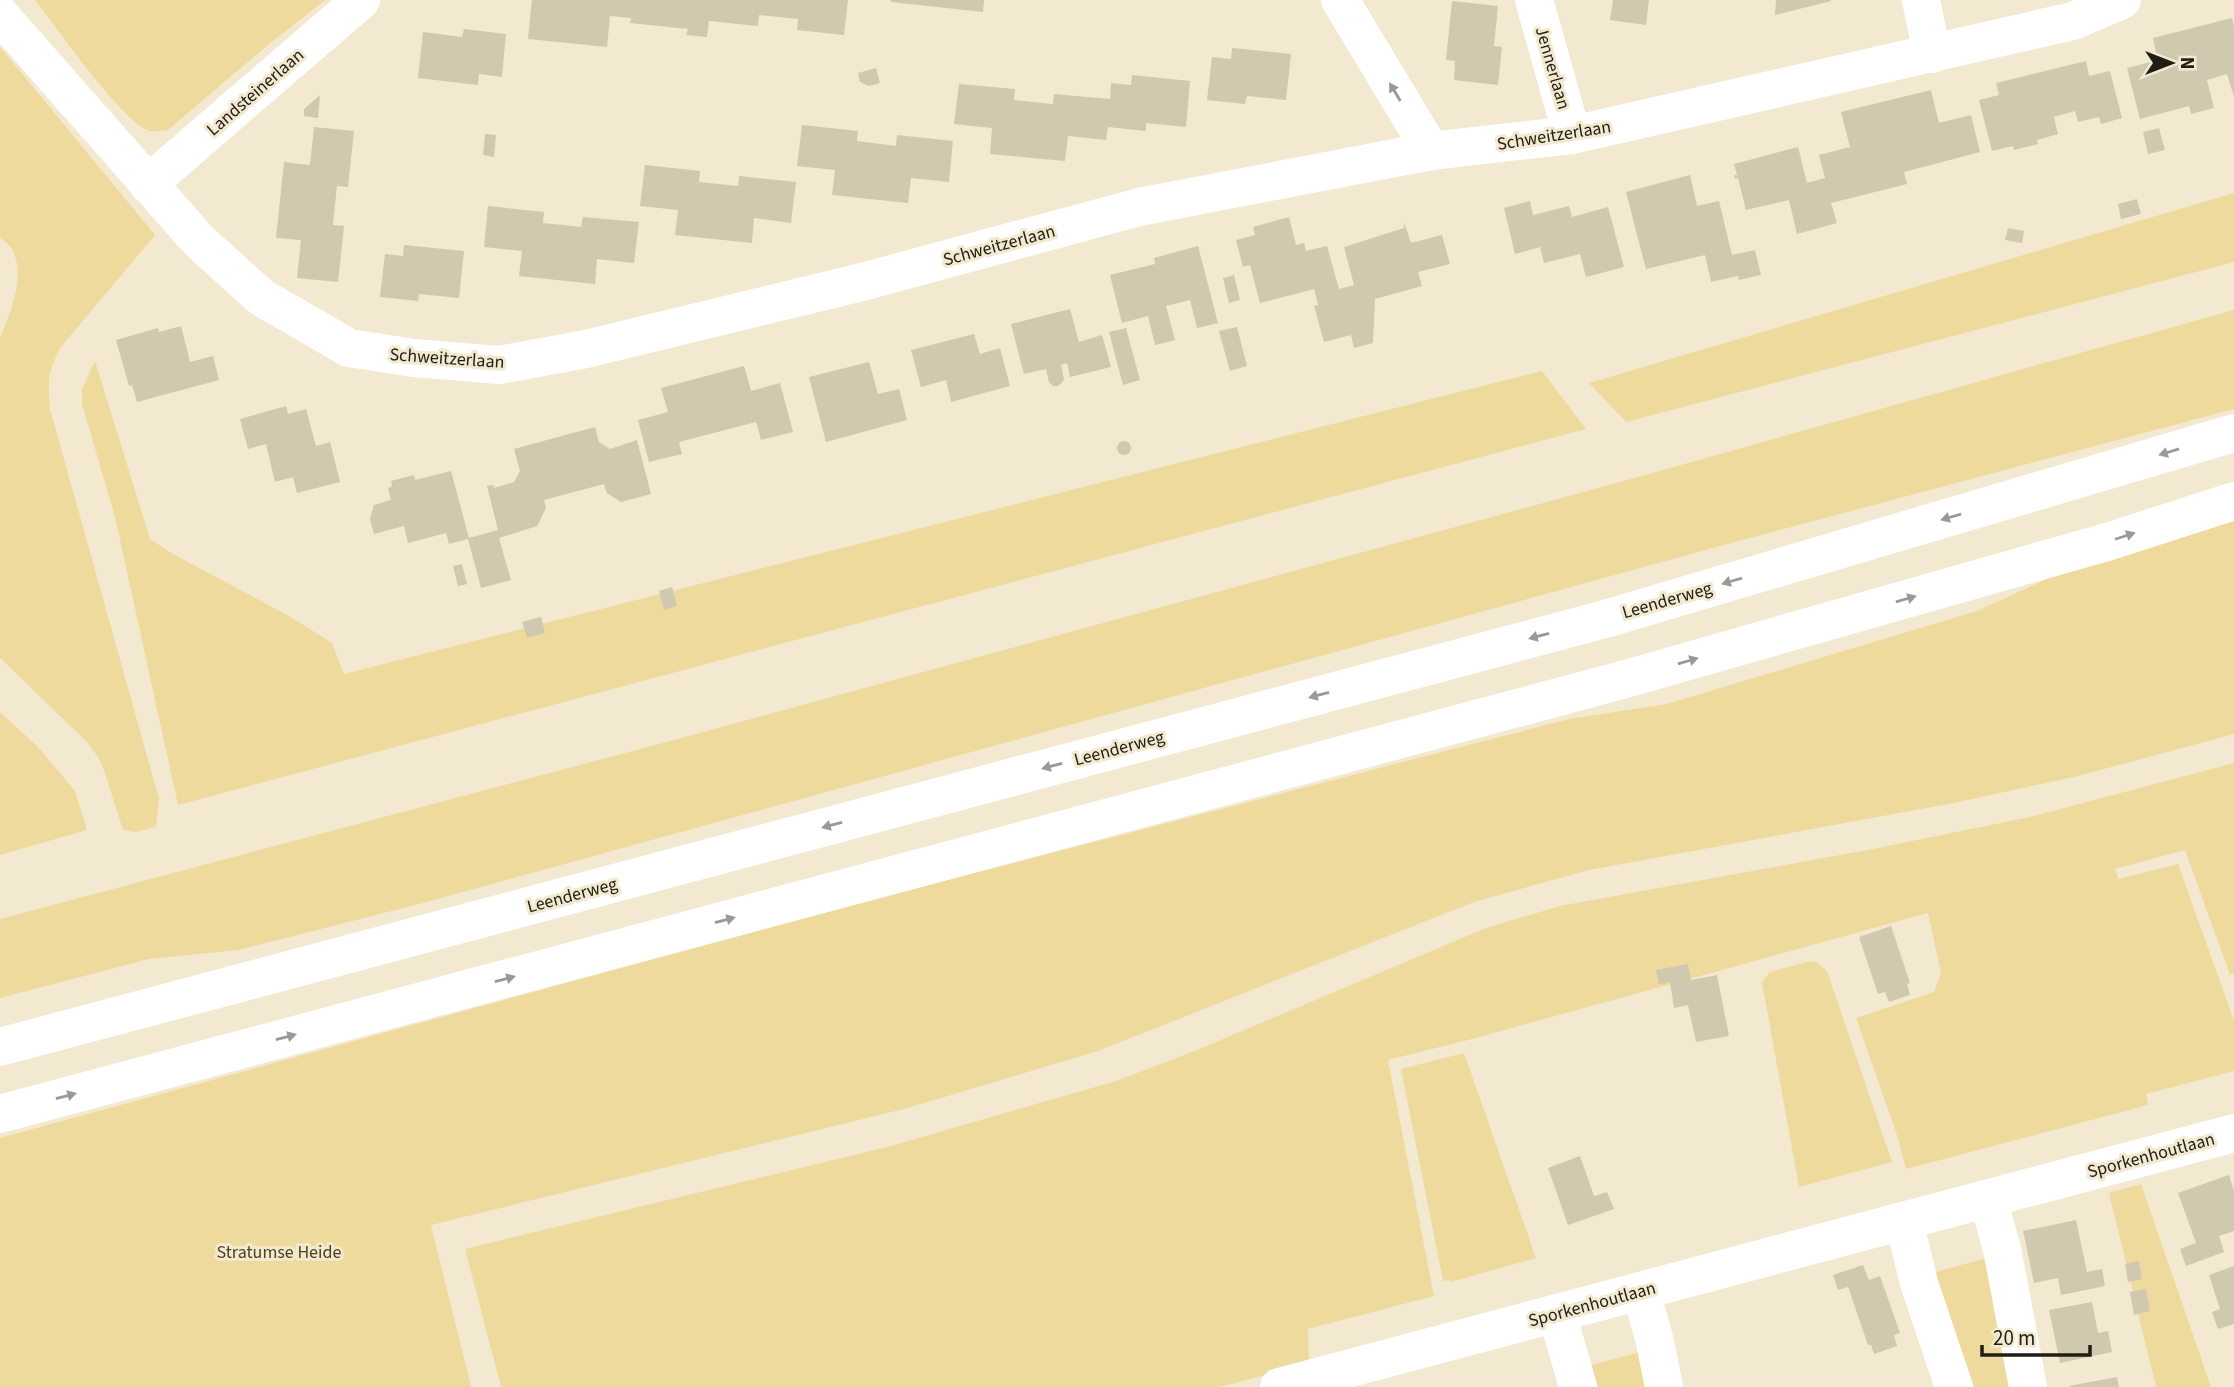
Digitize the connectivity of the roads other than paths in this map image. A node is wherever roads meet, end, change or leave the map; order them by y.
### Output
1 (361, 0) edge
2 (1340, 0) edge
3 (1534, 0) edge
4 (1921, 0) edge
5 (2122, 0) edge
6 (0, 15) edge
7 (1932, 54) junction
8 (1572, 135) junction
9 (1431, 151) junction
10 (148, 184) junction
11 (2234, 433) edge
12 (2234, 501) edge
13 (0, 1048) edge
14 (0, 1114) edge
15 (2234, 1133) edge
16 (1988, 1199) junction
17 (1904, 1221) junction
18 (1641, 1291) junction
19 (1557, 1314) junction
20 (1279, 1387) edge
21 (1578, 1387) edge
22 (1664, 1387) edge
23 (1954, 1387) edge
24 (2028, 1387) edge

1 - 10 main road, Landsteinerlaan
9 -> 2 main road
3 - 8 main road, Jennerlaan
4 - 7 main road
5 - 7 main road, Schweitzerlaan
6 - 10 main road, Schweitzerlaan
7 - 8 main road, Schweitzerlaan
8 - 9 main road, Schweitzerlaan
9 - 10 main road, Schweitzerlaan
11 -> 13 main road, Leenderweg
14 -> 12 main road
15 - 16 main road, Sporkenhoutlaan
16 - 17 main road, Sporkenhoutlaan
16 - 24 main road
17 - 18 main road, Sporkenhoutlaan
17 - 23 main road
18 - 19 main road, Sporkenhoutlaan
18 - 22 main road
19 - 20 main road, Sporkenhoutlaan
19 - 21 main road

